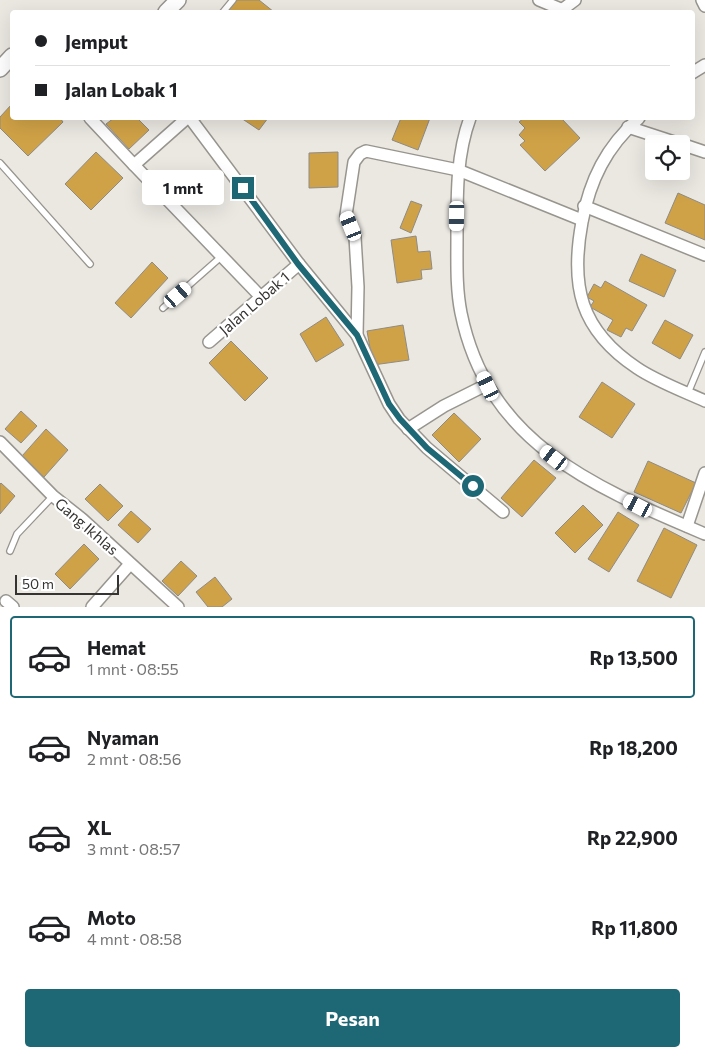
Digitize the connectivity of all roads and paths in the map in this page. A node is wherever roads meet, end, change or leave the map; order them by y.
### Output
1 (178, 0) edge
2 (539, 0) edge
3 (575, 0) edge
4 (702, 0) edge
5 (705, 6) edge
6 (168, 10) edge
7 (559, 10) edge
8 (562, 10) edge
9 (10, 58) edge
10 (0, 70) edge
11 (92, 120) edge
12 (187, 120) edge
13 (190, 120) edge
14 (470, 120) edge
15 (637, 120) edge
16 (628, 127) junction
17 (653, 135) edge
18 (690, 147) edge
19 (705, 152) edge
20 (0, 162) edge
21 (134, 165) junction
22 (458, 170) junction
23 (584, 206) junction
24 (582, 220) junction
25 (705, 255) edge
26 (222, 256) junction
27 (90, 264) dead end
28 (298, 264) junction
29 (260, 296) junction
30 (163, 308) dead end
31 (357, 335) junction
32 (209, 342) dead end
33 (705, 352) edge
34 (488, 386) junction
35 (688, 393) junction
36 (705, 401) edge
37 (408, 429) junction
38 (0, 442) edge
39 (705, 473) edge
40 (53, 496) junction
41 (503, 512) dead end
42 (687, 526) junction
43 (705, 534) edge
44 (10, 552) dead end
45 (130, 564) junction
46 (92, 607) edge
47 (178, 607) edge

1 - 6 main road
2 - 7 street
3 - 8 street
4 - 5 street
9 - 10 main road
11 - 21 street
12 - 21 street
13 - 28 street, Jalan Lobak 1
14 - 22 street
15 - 16 street
16 - 17 street
16 - 23 street
18 - 19 street
20 - 27 lane
21 - 26 street
22 - 24 street
22 - 31 street
22 - 34 street
23 - 24 street
23 - 25 street
24 - 35 street
26 - 29 street
26 - 30 lane
28 - 29 street, Jalan Lobak 1
28 - 31 street, Jalan Lobak 1
29 - 32 street, Jalan Lobak 1
31 - 37 street
33 - 35 lane
34 - 37 street
34 - 42 street
35 - 36 street
37 - 41 street
38 - 40 street, Gang Ikhlas
39 - 42 street
40 - 44 lane
40 - 45 street, Gang Ikhlas
42 - 43 street
45 - 46 street
45 - 47 street, Gang Ikhlas

